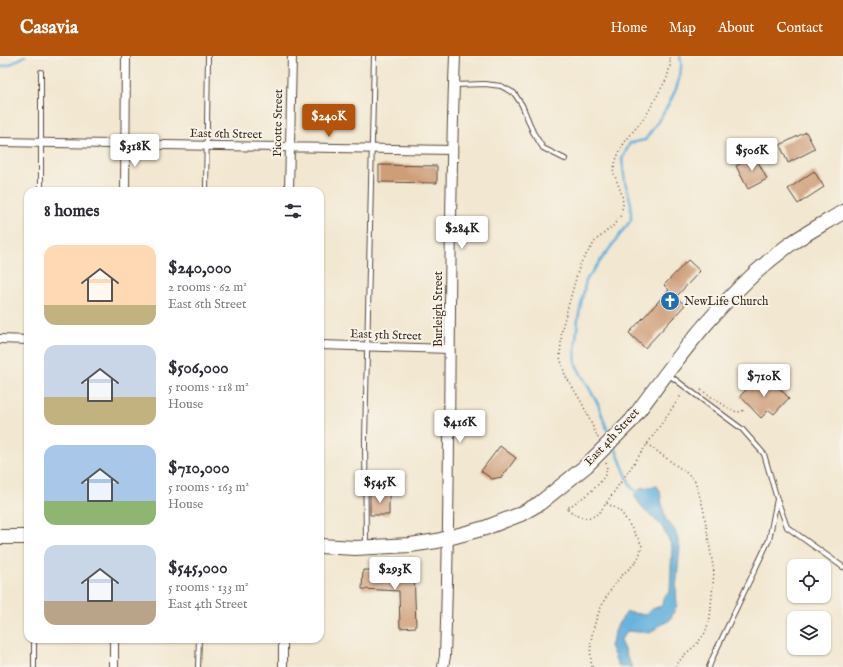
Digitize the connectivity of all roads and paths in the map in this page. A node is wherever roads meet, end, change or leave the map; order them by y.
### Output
1 (126, 56) edge
2 (208, 56) edge
3 (292, 56) edge
4 (374, 56) edge
5 (454, 56) edge
6 (670, 56) edge
7 (42, 72) dead end
8 (454, 85) junction
9 (0, 142) edge
10 (42, 143) junction
11 (126, 144) junction
12 (206, 146) junction
13 (290, 147) junction
14 (372, 149) junction
15 (451, 150) junction
16 (565, 159) dead end
17 (41, 187) edge
18 (125, 187) edge
19 (206, 187) edge
20 (289, 187) edge
21 (843, 212) edge
22 (0, 339) edge
23 (24, 340) edge
24 (324, 345) edge
25 (368, 346) junction
26 (450, 349) junction
27 (665, 373) junction
28 (686, 389) junction
29 (700, 389) dead end
30 (746, 409) dead end
31 (599, 442) dead end
32 (647, 444) junction
33 (605, 460) dead end
34 (777, 499) junction
35 (606, 503) junction
36 (0, 537) edge
37 (24, 537) edge
38 (449, 538) junction
39 (324, 546) edge
40 (366, 548) junction
41 (843, 567) edge
42 (34, 643) edge
43 (114, 643) edge
44 (199, 643) edge
45 (283, 643) edge
46 (34, 667) edge
47 (114, 667) edge
48 (198, 667) edge
49 (283, 667) edge
50 (444, 667) edge
51 (592, 667) edge
52 (675, 667) edge
53 (709, 667) edge

1 - 11 street
2 - 12 lane
3 - 13 street, Picotte Street
4 - 14 lane
5 - 8 street, Burleigh Street
6 - 31 path
7 - 10 lane
8 - 15 street, Burleigh Street
8 - 16 lane
9 - 10 street, East 6th Street
10 - 11 street, East 6th Street
10 - 17 lane
11 - 12 street, East 6th Street
11 - 18 street
12 - 13 street, East 6th Street
12 - 19 lane
13 - 14 street, East 6th Street
13 - 20 street, Picotte Street
14 - 15 street, East 6th Street
14 - 25 lane
15 - 26 street, Burleigh Street
21 - 27 highway, East 4th Street
22 - 23 street
24 - 25 street, East 5th Street
25 - 26 street, East 5th Street
25 - 40 lane
26 - 38 street, Burleigh Street
27 - 28 lane
27 - 38 highway, East 4th Street, bridge
28 - 32 path
28 - 34 lane
29 - 30 path
32 - 35 path
32 - 52 path
33 - 35 path
34 - 41 lane
34 - 53 lane
35 - 51 path
36 - 37 highway
38 - 40 highway, East 4th Street
38 - 50 street, Burleigh Street
39 - 40 highway, East 4th Street
42 - 46 lane
43 - 47 street
44 - 48 lane
45 - 49 street

